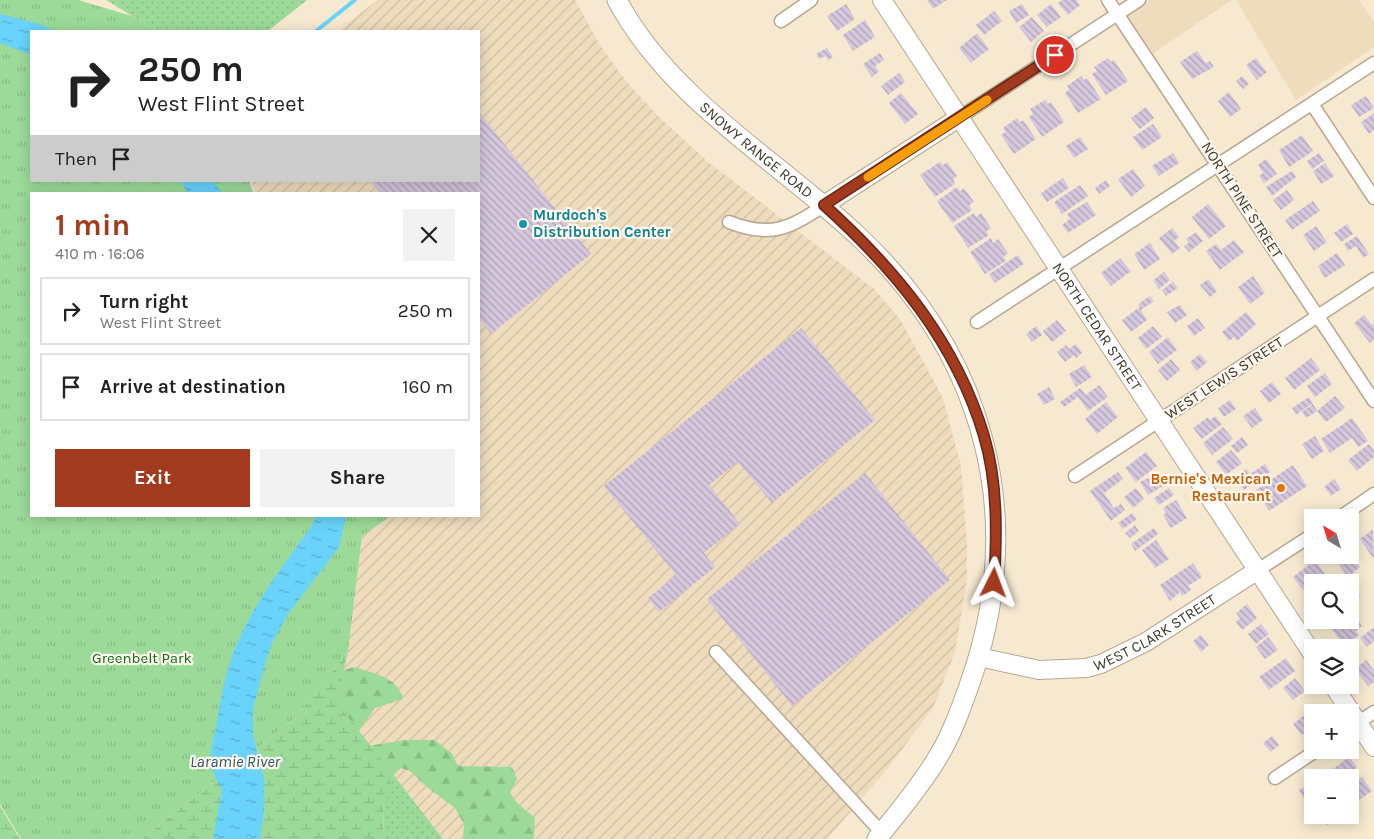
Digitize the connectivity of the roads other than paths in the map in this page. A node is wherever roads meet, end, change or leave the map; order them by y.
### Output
1 (618, 0) edge
2 (811, 0) edge
3 (882, 0) edge
4 (1108, 0) edge
5 (1139, 0) edge
6 (1117, 14) junction
7 (780, 21) dead end
8 (1374, 63) edge
9 (1312, 104) junction
10 (960, 118) junction
11 (1218, 164) junction
12 (1374, 198) edge
13 (824, 205) junction
14 (729, 222) dead end
15 (1059, 268) junction
16 (1374, 279) edge
17 (1318, 316) junction
18 (977, 322) dead end
19 (1374, 400) edge
20 (1159, 420) junction
21 (1075, 476) dead end
22 (1374, 494) edge
23 (1352, 509) edge
24 (1304, 540) edge
25 (1258, 570) junction
26 (1304, 641) edge
27 (716, 652) dead end
28 (979, 657) junction
29 (1374, 712) edge
30 (1359, 722) edge
31 (1359, 730) edge
32 (1374, 747) edge
33 (1304, 758) edge
34 (1274, 778) dead end
35 (880, 836) edge

1 - 13 main road, SNOWY RANGE ROAD
2 - 7 street
3 - 10 street, NORTH CEDAR STREET
4 - 6 street, NORTH PINE STREET
5 - 6 street
6 - 10 street
6 - 11 street, NORTH PINE STREET
8 - 9 street
9 - 11 street
9 - 12 street
10 - 13 street
10 - 15 street, NORTH CEDAR STREET
11 - 15 street
11 - 17 street, NORTH PINE STREET
13 - 14 street
13 - 28 main road, SNOWY RANGE ROAD
15 - 18 street
15 - 20 street, NORTH CEDAR STREET
16 - 17 street, WEST LEWIS STREET
17 - 19 street, NORTH PINE STREET
17 - 20 street, WEST LEWIS STREET
20 - 21 street, WEST LEWIS STREET
20 - 25 street, NORTH CEDAR STREET
22 - 23 street
24 - 25 street, WEST CLARK STREET
25 - 26 street, NORTH CEDAR STREET
25 - 28 street, WEST CLARK STREET
27 - 35 street
28 - 35 main road, SNOWY RANGE ROAD
29 - 30 street
31 - 32 street
33 - 34 street

